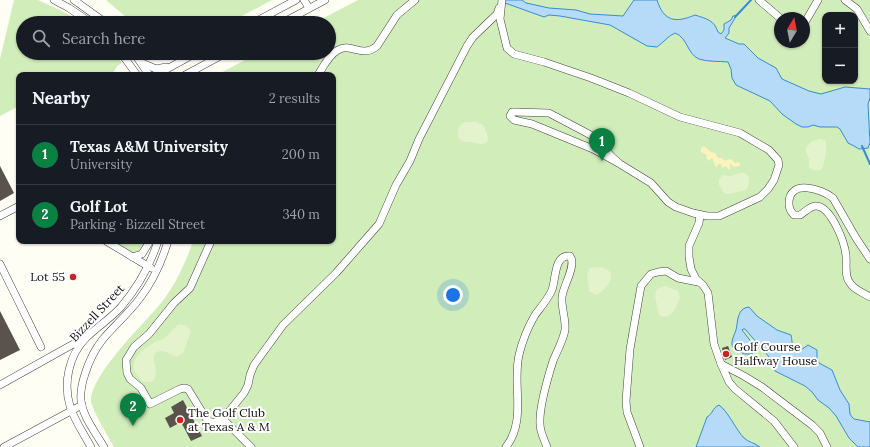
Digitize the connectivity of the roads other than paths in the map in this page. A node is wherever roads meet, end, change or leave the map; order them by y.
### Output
1 (54, 0) edge
2 (74, 0) edge
3 (296, 0) edge
4 (304, 0) edge
5 (325, 0) edge
6 (415, 0) edge
7 (759, 0) edge
8 (818, 0) edge
9 (845, 0) edge
10 (501, 3) edge
11 (309, 8) junction
12 (774, 13) edge
13 (810, 14) edge
14 (82, 16) edge
15 (96, 16) edge
16 (266, 16) edge
17 (295, 16) edge
18 (870, 31) edge
19 (336, 52) edge
20 (126, 60) edge
21 (140, 60) edge
22 (183, 60) edge
23 (213, 60) edge
24 (328, 60) edge
25 (142, 63) junction
26 (172, 66) junction
27 (135, 72) edge
28 (148, 72) edge
29 (161, 72) edge
30 (191, 72) edge
31 (320, 72) edge
32 (620, 164) junction
33 (16, 208) edge
34 (700, 215) junction
35 (0, 216) edge
36 (111, 244) edge
37 (148, 244) edge
38 (157, 244) edge
39 (167, 244) edge
40 (210, 244) edge
41 (132, 257) junction
42 (870, 259) edge
43 (0, 264) edge
44 (148, 267) junction
45 (156, 271) junction
46 (701, 283) junction
47 (870, 298) edge
48 (88, 336) junction
49 (41, 347) dead end
50 (721, 364) junction
51 (0, 385) edge
52 (82, 405) junction
53 (71, 411) junction
54 (223, 420) junction
55 (4, 447) edge
56 (91, 447) edge
57 (104, 447) edge
58 (251, 447) edge
59 (506, 447) edge
60 (547, 447) edge
61 (640, 447) edge
62 (794, 447) edge
63 (827, 447) edge

1 - 14 street
2 - 15 street
3 - 16 street
4 - 11 street
5 - 11 street
6 - 19 street
7 - 12 street
8 - 13 street
9 - 18 street
10 - 34 street
10 - 54 street
11 - 17 street
20 - 27 street
21 - 25 street
22 - 26 street
23 - 30 street
24 - 31 street
25 - 26 street
25 - 28 street
26 - 29 street
32 - 32 street
32 - 34 street
33 - 35 street
34 - 46 street
36 - 41 street
37 - 41 street
38 - 44 street, Bizzell Street
39 - 45 street, Bizzell Street
40 - 54 street
41 - 44 street
42 - 47 street
43 - 49 street
44 - 45 street
44 - 48 street, Bizzell Street
45 - 52 street, Bizzell Street
46 - 50 street
46 - 61 street
48 - 51 street
48 - 53 street, Bizzell Street
50 - 62 street
50 - 63 street
52 - 53 street
52 - 57 street, Bizzell Street
53 - 55 street
53 - 56 street, Bizzell Street
54 - 58 street
59 - 60 street

